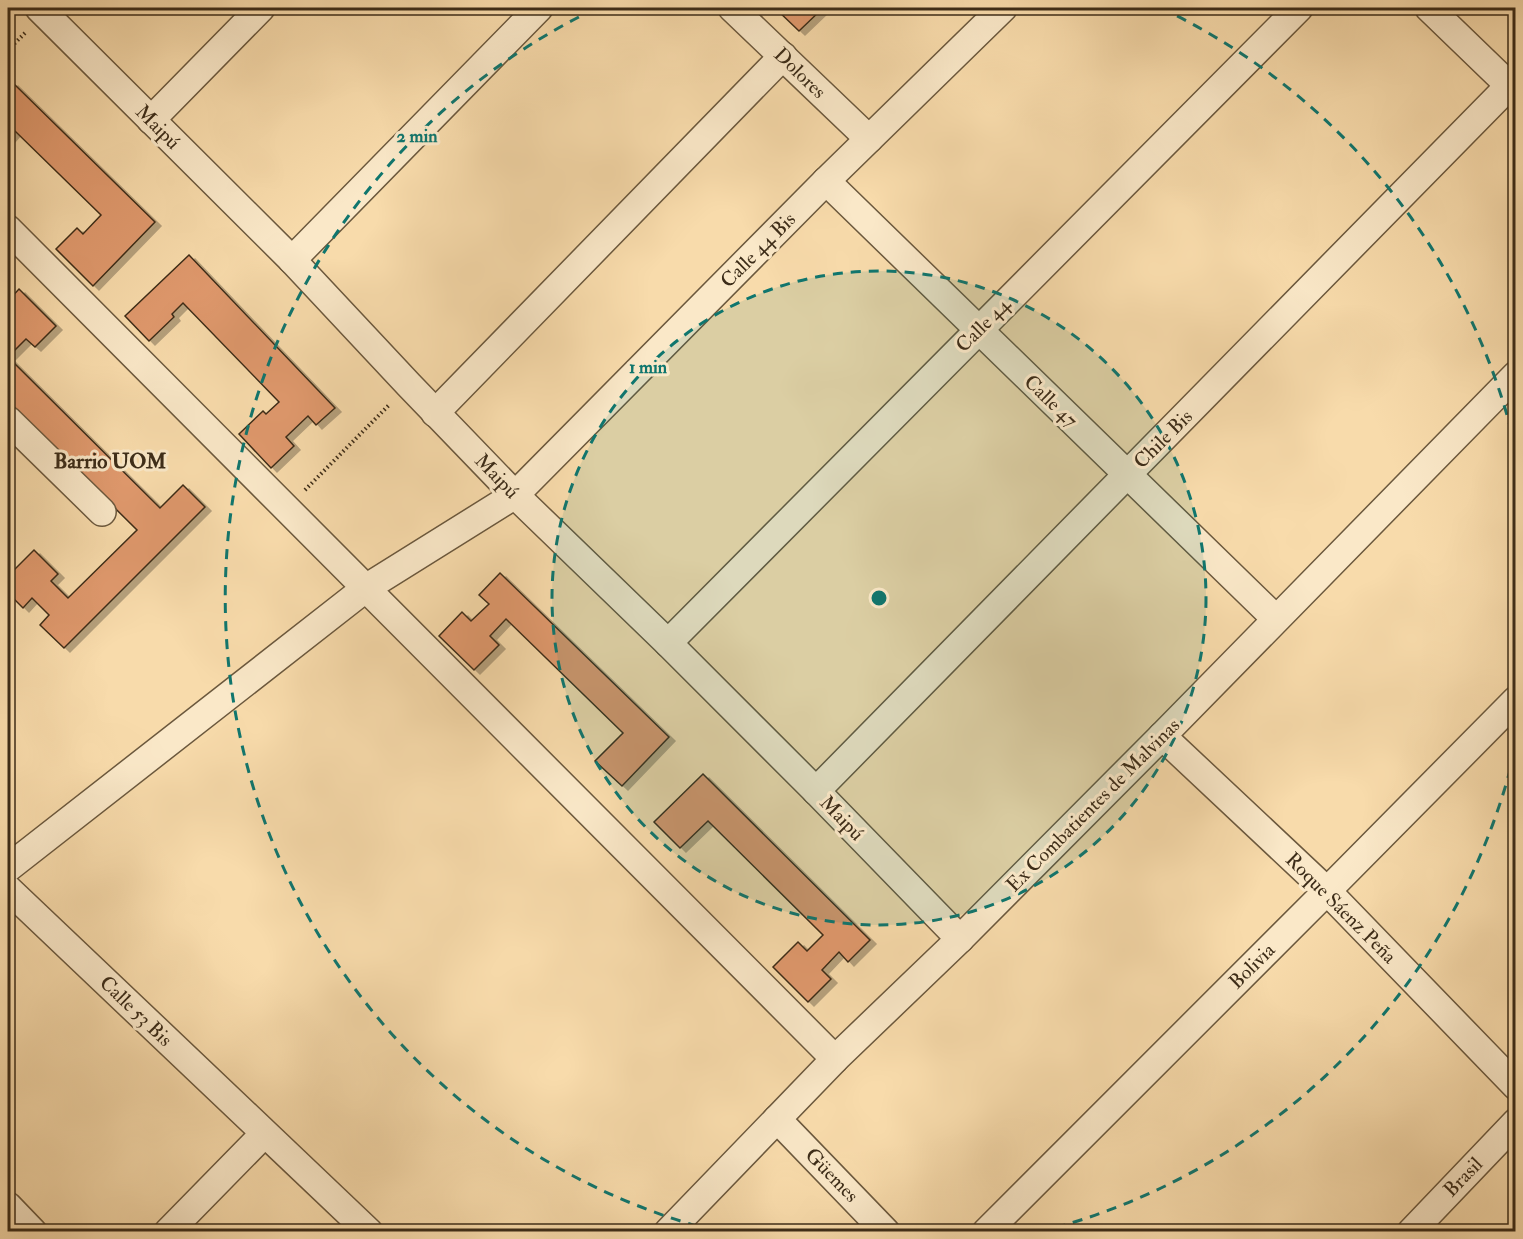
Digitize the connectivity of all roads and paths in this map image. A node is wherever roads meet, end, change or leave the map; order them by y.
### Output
1 (39, 8) edge
2 (261, 8) edge
3 (538, 8) edge
4 (732, 8) edge
5 (1003, 8) edge
6 (1299, 8) edge
7 (1429, 8) edge
8 (783, 56) junction
9 (1512, 89) edge
10 (151, 120) junction
11 (869, 139) junction
12 (826, 181) junction
13 (10, 238) edge
14 (292, 260) junction
15 (978, 330) junction
16 (1515, 375) edge
17 (409, 386) junction
18 (435, 413) junction
19 (8, 420) edge
20 (1127, 475) junction
21 (515, 495) junction
22 (287, 508) junction
23 (102, 512) dead end
24 (366, 588) junction
25 (1276, 619) junction
26 (668, 643) junction
27 (1515, 700) edge
28 (1162, 736) junction
29 (816, 791) junction
30 (8, 868) edge
31 (8, 889) edge
32 (1327, 891) junction
33 (960, 939) junction
34 (835, 1059) junction
35 (1515, 1086) edge
36 (777, 1119) junction
37 (1515, 1122) edge
38 (264, 1134) junction
39 (8, 1206) edge
40 (33, 1232) edge
41 (168, 1232) edge
42 (369, 1232) edge
43 (668, 1232) edge
44 (886, 1232) edge
45 (986, 1232) edge
46 (1411, 1232) edge

1 - 10 street, Maipú
2 - 10 street
3 - 14 street
4 - 8 street, Dolores
5 - 11 street, Calle 44 Bis
6 - 15 street, Calle 44
7 - 9 street
8 - 11 street, Dolores
8 - 18 street
9 - 20 street, Chile Bis
10 - 14 street, Maipú
11 - 12 street, Calle 44 Bis
12 - 15 street, Calle 47
12 - 21 street, Calle 44 Bis
13 - 22 street
14 - 17 street, Maipú
15 - 20 street, Calle 47
15 - 26 street, Calle 44
16 - 25 street, Ex Combatientes de Malvinas
17 - 18 street, Maipú
17 - 22 path
18 - 21 street, Maipú
19 - 23 street
20 - 25 street, Calle 47
20 - 29 street, Chile Bis
21 - 24 street, Calle 44 Bis
21 - 26 street, Maipú
22 - 24 street
24 - 30 street, Calle 44 Bis
24 - 34 street
25 - 28 street, Ex Combatientes de Malvinas
26 - 29 street, Maipú
27 - 32 street, Bolivia
28 - 32 street, Roque Sáenz Peña
28 - 33 street, Ex Combatientes de Malvinas
29 - 33 street, Maipú
31 - 38 street, Calle 53 Bis
32 - 35 street, Roque Sáenz Peña
32 - 45 street, Bolivia
33 - 34 street, Ex Combatientes de Malvinas
34 - 36 street, Ex Combatientes de Malvinas
36 - 43 street, Ex Combatientes de Malvinas
36 - 44 street, Güemes
37 - 46 street, Brasil
38 - 41 street
38 - 42 street, Calle 53 Bis
39 - 40 street

